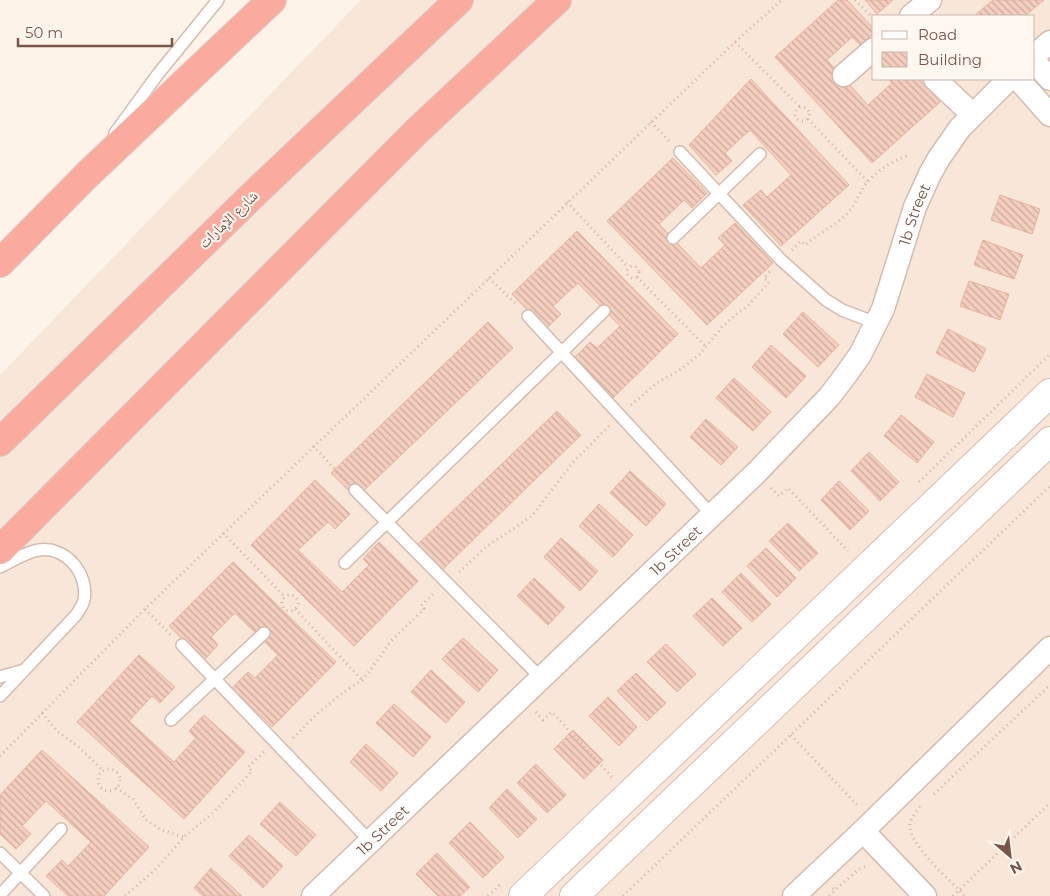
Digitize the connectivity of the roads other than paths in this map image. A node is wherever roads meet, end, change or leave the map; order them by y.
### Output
1 (218, 0) edge
2 (272, 0) edge
3 (459, 0) edge
4 (557, 0) edge
5 (930, 0) edge
6 (912, 15) edge
7 (1050, 42) edge
8 (872, 51) edge
9 (1035, 55) edge
10 (1035, 62) edge
11 (844, 75) dead end
12 (936, 80) edge
13 (1008, 80) edge
14 (1019, 80) edge
15 (1050, 80) edge
16 (972, 114) junction
17 (1050, 115) edge
18 (680, 152) road end
19 (760, 154) dead end
20 (88, 174) junction
21 (719, 194) junction
22 (673, 238) dead end
23 (0, 263) edge
24 (604, 311) dead end
25 (528, 316) road end
26 (876, 323) junction
27 (562, 352) junction
28 (1050, 393) edge
29 (0, 442) edge
30 (1050, 442) edge
31 (355, 490) road end
32 (712, 515) junction
33 (387, 523) junction
34 (0, 550) edge
35 (345, 563) dead end
36 (0, 567) edge
37 (264, 633) dead end
38 (182, 645) road end
39 (1050, 648) edge
40 (25, 670) junction
41 (0, 677) edge
42 (541, 678) junction
43 (214, 680) junction
44 (0, 696) edge
45 (171, 720) dead end
46 (61, 830) dead end
47 (864, 831) junction
48 (370, 841) junction
49 (0, 853) edge
50 (20, 873) junction
51 (0, 895) edge
52 (44, 896) edge
53 (313, 896) edge
54 (523, 896) edge
55 (574, 896) edge
56 (794, 896) edge
57 (925, 896) edge

1 - 20 lane
2 - 20 highway
3 - 29 highway, شارع الإمارات
4 - 34 highway
5 - 6 street
7 - 9 street
8 - 11 street
10 - 15 street
12 - 16 street
13 - 16 street, 1b Street
14 - 17 street
16 - 26 street, 1b Street
18 - 21 lane
19 - 21 lane
20 - 23 highway
21 - 22 lane
21 - 26 lane
24 - 27 lane
25 - 27 lane
26 - 32 street, 1b Street
27 - 32 lane
27 - 33 lane
28 - 54 street
30 - 55 street
31 - 33 lane
32 - 42 street, 1b Street
33 - 35 lane
33 - 42 lane
36 - 40 lane
37 - 43 lane
38 - 43 lane
39 - 47 street
40 - 41 lane
40 - 44 lane
42 - 48 street, 1b Street
43 - 45 lane
43 - 48 lane
46 - 50 lane
47 - 56 street
47 - 57 street
48 - 53 street, 1b Street
49 - 50 lane
50 - 51 lane
50 - 52 lane

